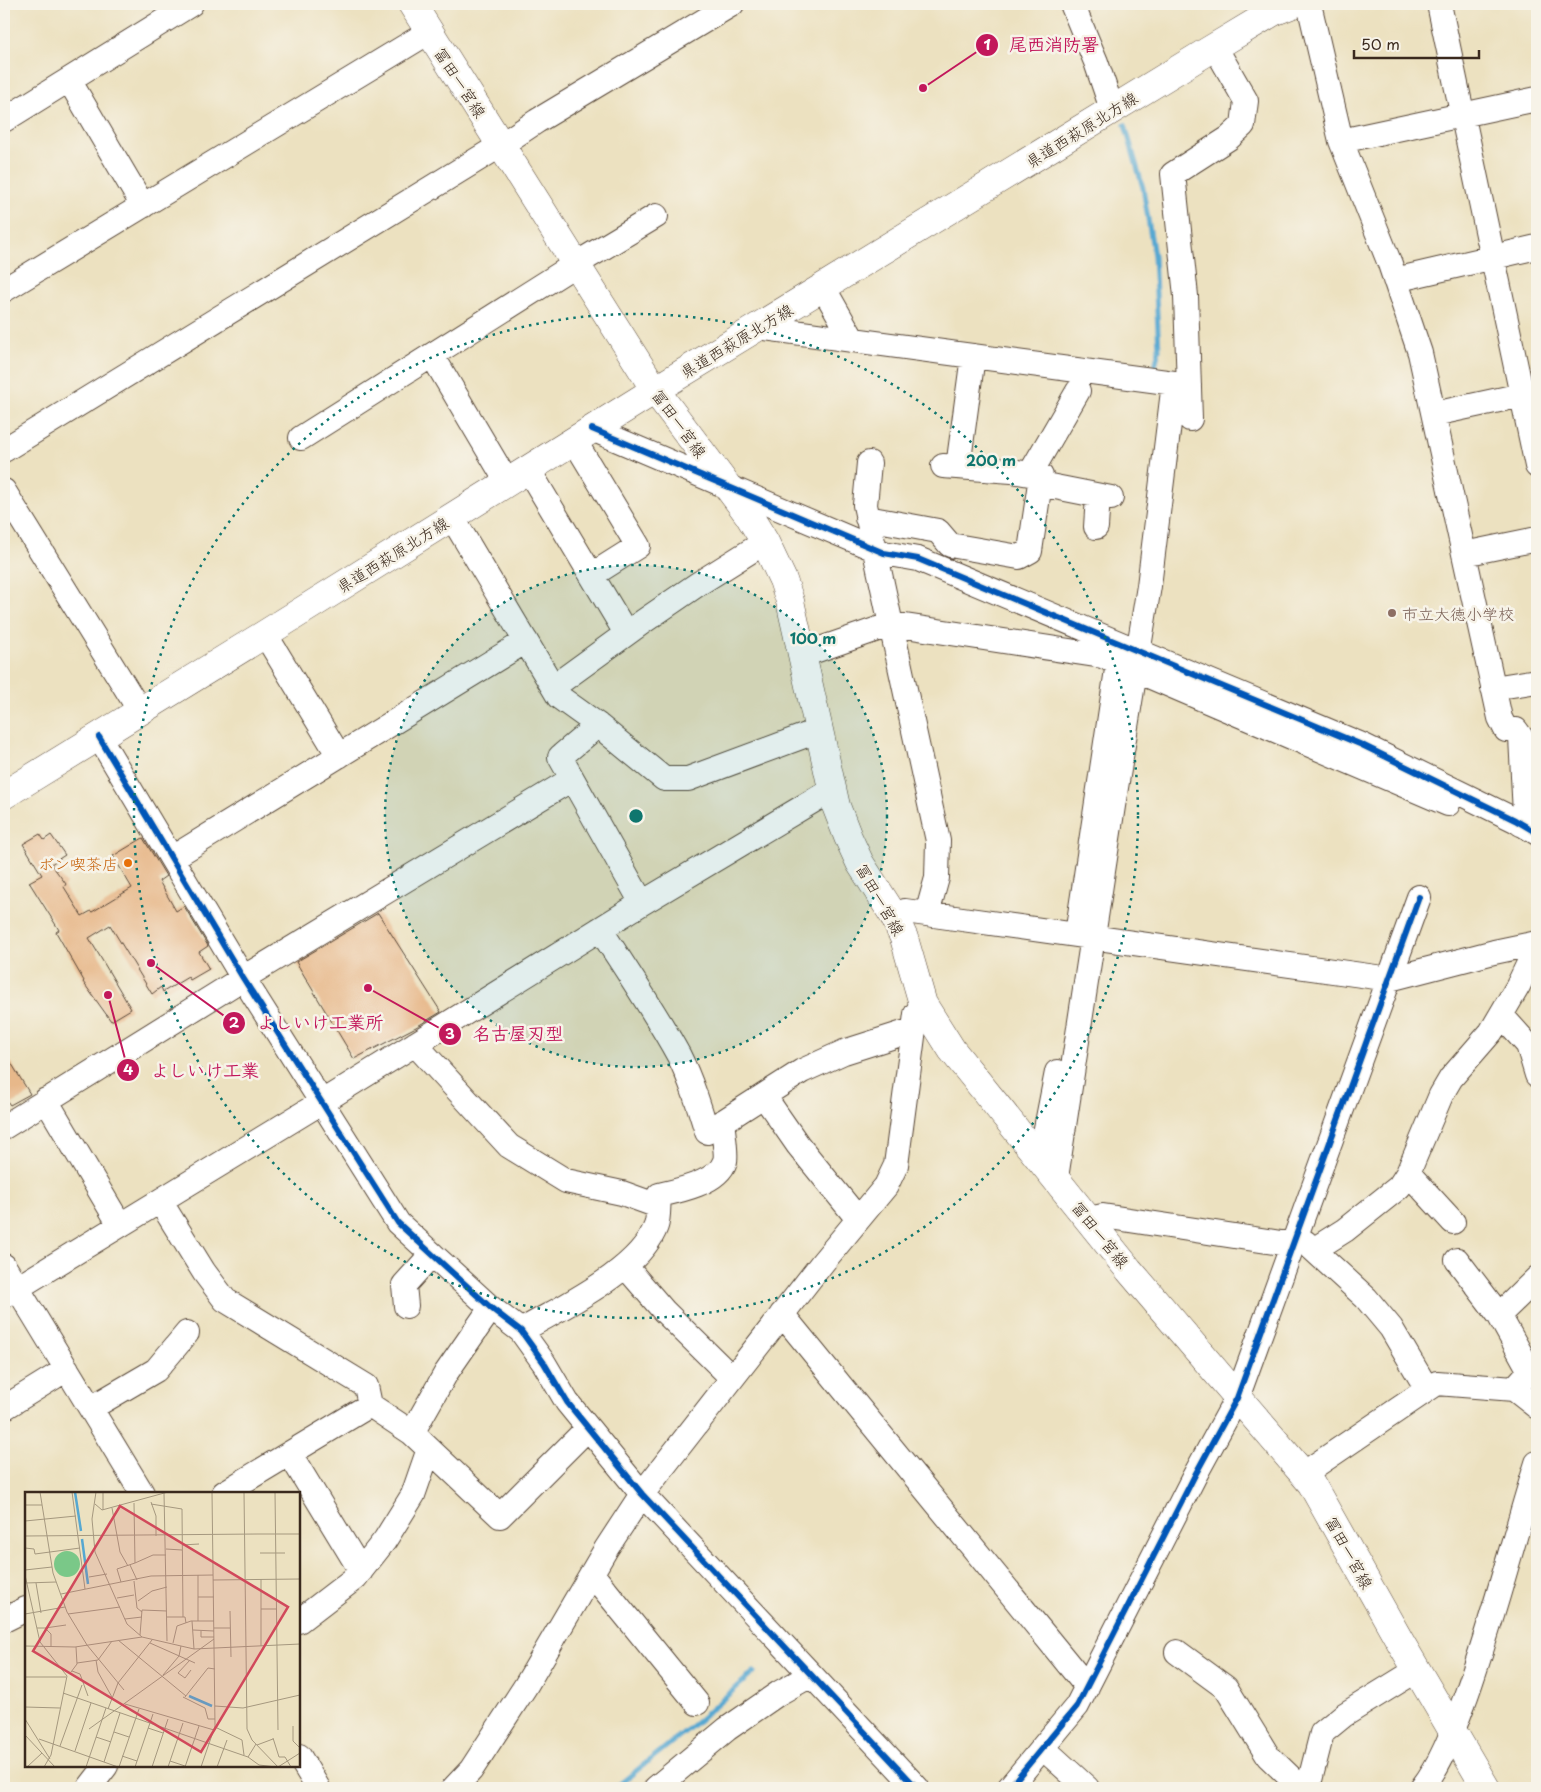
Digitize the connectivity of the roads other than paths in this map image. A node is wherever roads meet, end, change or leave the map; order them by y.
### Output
1 (191, 4) edge
2 (412, 4) edge
3 (732, 4) edge
4 (1072, 4) edge
5 (1087, 4) edge
6 (1309, 4) edge
7 (1439, 4) edge
8 (1284, 5) edge
9 (429, 32) junction
10 (1215, 47) junction
11 (70, 80) junction
12 (1537, 99) edge
13 (1121, 104) junction
14 (1462, 116) junction
15 (4, 120) edge
16 (1341, 140) junction
17 (501, 145) junction
18 (143, 206) junction
19 (656, 216) dead end
20 (1537, 247) edge
21 (1493, 257) junction
22 (576, 264) junction
23 (1396, 280) junction
24 (823, 287) junction
25 (4, 290) edge
26 (758, 327) junction
27 (853, 340) junction
28 (432, 355) junction
29 (973, 356) junction
30 (1182, 384) junction
31 (655, 390) junction
32 (1078, 391) dead end
33 (1529, 393) edge
34 (1434, 414) junction
35 (1190, 420) dead end
36 (583, 434) junction
37 (301, 438) dead end
38 (4, 450) edge
39 (869, 463) dead end
40 (1537, 466) edge
41 (517, 475) junction
42 (1035, 479) junction
43 (726, 485) junction
44 (4, 491) edge
45 (452, 517) junction
46 (867, 518) junction
47 (1096, 527) dead end
48 (1537, 539) edge
49 (765, 542) junction
50 (873, 548) junction
51 (1464, 554) junction
52 (592, 576) junction
53 (892, 624) junction
54 (265, 634) junction
55 (626, 634) junction
56 (526, 642) junction
57 (803, 655) junction
58 (1131, 661) junction
59 (1537, 681) edge
60 (553, 687) junction
61 (1493, 688) junction
62 (140, 711) junction
63 (598, 726) junction
64 (820, 730) junction
65 (99, 737) junction
66 (339, 756) junction
67 (572, 779) junction
68 (833, 789) junction
69 (4, 795) edge
70 (1529, 828) edge
71 (1537, 843) edge
72 (172, 858) junction
73 (1419, 897) dead end
74 (642, 903) junction
75 (927, 914) junction
76 (894, 916) junction
77 (600, 929) junction
78 (1085, 936) junction
79 (1537, 944) edge
80 (243, 978) junction
81 (1390, 980) junction
82 (923, 1004) junction
83 (1501, 1015) junction
84 (913, 1030) junction
85 (415, 1044) junction
86 (1537, 1075) edge
87 (764, 1096) junction
88 (46, 1100) junction
89 (322, 1102) junction
90 (722, 1122) junction
91 (5, 1124) edge
92 (1048, 1168) junction
93 (1408, 1173) junction
94 (160, 1201) junction
95 (658, 1206) junction
96 (858, 1219) junction
97 (1088, 1219) junction
98 (1453, 1222) dead end
99 (120, 1225) junction
100 (1304, 1246) junction
101 (432, 1254) junction
102 (1457, 1260) dead end
103 (4, 1266) edge
104 (626, 1267) junction
105 (1537, 1278) edge
106 (10, 1292) edge
107 (406, 1306) dead end
108 (491, 1308) junction
109 (782, 1314) junction
110 (1500, 1315) junction
111 (520, 1331) junction
112 (187, 1333) dead end
113 (67, 1369) junction
114 (732, 1378) junction
115 (1427, 1389) junction
116 (1514, 1389) junction
117 (1237, 1398) junction
118 (370, 1405) junction
119 (1537, 1407) edge
120 (4, 1408) edge
121 (92, 1408) junction
122 (588, 1428) junction
123 (420, 1441) junction
124 (290, 1454) junction
125 (1537, 1463) edge
126 (1303, 1474) junction
127 (141, 1492) edge
128 (226, 1492) edge
129 (642, 1494) junction
130 (361, 1571) junction
131 (592, 1574) junction
132 (25, 1610) edge
133 (4, 1620) edge
134 (300, 1620) edge
135 (1177, 1652) dead end
136 (1417, 1670) junction
137 (811, 1675) junction
138 (1087, 1687) junction
139 (697, 1703) dead end
140 (1452, 1732) junction
141 (1043, 1748) junction
142 (300, 1758) edge
143 (105, 1767) edge
144 (89, 1788) edge
145 (318, 1788) edge
146 (454, 1788) edge
147 (656, 1788) edge
148 (917, 1788) edge
149 (1009, 1788) edge
150 (1087, 1788) edge
151 (1298, 1788) edge
152 (1308, 1788) edge
153 (1422, 1788) edge
154 (1486, 1788) edge

1 - 11 street
2 - 9 main road, 冨田一宮線
3 - 17 street
4 - 13 street
5 - 13 street
6 - 16 street
7 - 14 street
8 - 10 main road, 県道西萩原北方線
9 - 17 main road, 冨田一宮線
9 - 18 street
10 - 13 main road, 県道西萩原北方線
10 - 30 street
11 - 15 street
11 - 18 street
12 - 14 street
13 - 24 main road, 県道西萩原北方線
14 - 16 street
14 - 21 street
16 - 23 street
17 - 22 main road, 冨田一宮線
17 - 38 street
18 - 25 street
19 - 22 street
20 - 21 street
21 - 23 street
21 - 33 street
22 - 28 street
22 - 31 main road, 冨田一宮線
23 - 34 street
24 - 26 main road, 県道西萩原北方線
24 - 27 street
26 - 27 street
26 - 31 main road, 県道西萩原北方線
27 - 29 street
28 - 37 street
28 - 41 street
29 - 30 street
29 - 42 street
30 - 35 street
30 - 58 street
31 - 36 main road, 県道西萩原北方線
31 - 43 main road, 冨田一宮線
32 - 42 street
33 - 34 street
33 - 40 street
34 - 51 street
36 - 41 main road, 県道西萩原北方線
36 - 43 street
36 - 52 street
39 - 46 street
41 - 45 main road, 県道西萩原北方線
41 - 52 street
42 - 46 street
42 - 47 street
43 - 49 main road, 冨田一宮線
43 - 50 street
44 - 62 street
45 - 54 main road, 県道西萩原北方線
45 - 56 street
46 - 50 street
48 - 51 street
49 - 55 street
49 - 57 main road, 冨田一宮線
50 - 53 street
50 - 58 street
51 - 61 street
52 - 55 street
53 - 57 street
53 - 58 street
53 - 75 street
54 - 62 main road, 県道西萩原北方線
54 - 66 street
55 - 60 street
56 - 60 street
56 - 66 street
57 - 64 main road, 冨田一宮線
58 - 70 street
58 - 71 street
58 - 78 street
59 - 61 street
60 - 63 street
61 - 70 street
62 - 65 main road, 県道西萩原北方線
63 - 64 street
63 - 67 street
64 - 68 main road, 冨田一宮線
65 - 69 main road, 県道西萩原北方線
65 - 72 street
66 - 72 street
67 - 74 street
67 - 80 street
68 - 74 street
68 - 76 main road, 冨田一宮線
72 - 80 street
73 - 81 street
74 - 77 street
75 - 76 street
75 - 78 street
76 - 82 main road, 冨田一宮線
77 - 85 street
77 - 90 street
78 - 81 street
78 - 92 street
79 - 81 street
79 - 83 street
80 - 88 street
80 - 89 street
81 - 100 street
82 - 84 street
82 - 92 main road, 冨田一宮線
83 - 86 street
83 - 93 street
84 - 87 street
84 - 96 street
85 - 89 street
85 - 95 street
87 - 90 street
87 - 96 street
88 - 91 street
88 - 99 street
89 - 94 street
89 - 101 street
90 - 95 street
92 - 97 main road, 冨田一宮線
93 - 98 street
93 - 100 street
94 - 99 street
94 - 118 street
95 - 104 street
96 - 109 street
97 - 100 street
97 - 117 main road, 冨田一宮線
99 - 106 street
100 - 115 street
100 - 117 street
101 - 107 street
101 - 108 street
102 - 110 street
103 - 106 street
104 - 111 street
104 - 114 street
105 - 110 street
106 - 113 street
108 - 111 street
108 - 123 street
109 - 114 street
109 - 138 street
110 - 116 street
111 - 122 street
112 - 121 street
113 - 120 street
113 - 121 street
114 - 129 street
115 - 116 street
115 - 126 street
116 - 119 street
117 - 126 main road, 冨田一宮線
117 - 138 street
118 - 123 street
118 - 124 street
121 - 127 street
122 - 123 street
122 - 129 street
123 - 130 street
124 - 128 street
124 - 130 street
125 - 140 street
126 - 136 main road, 冨田一宮線
129 - 131 street
129 - 137 street
130 - 134 street
131 - 139 street
131 - 146 street
132 - 133 street
135 - 151 street
136 - 140 main road, 冨田一宮線
136 - 152 street
137 - 147 street
137 - 148 street
138 - 141 street
140 - 153 street
140 - 154 main road, 冨田一宮線
141 - 149 street
141 - 150 street
142 - 145 street
143 - 144 street

